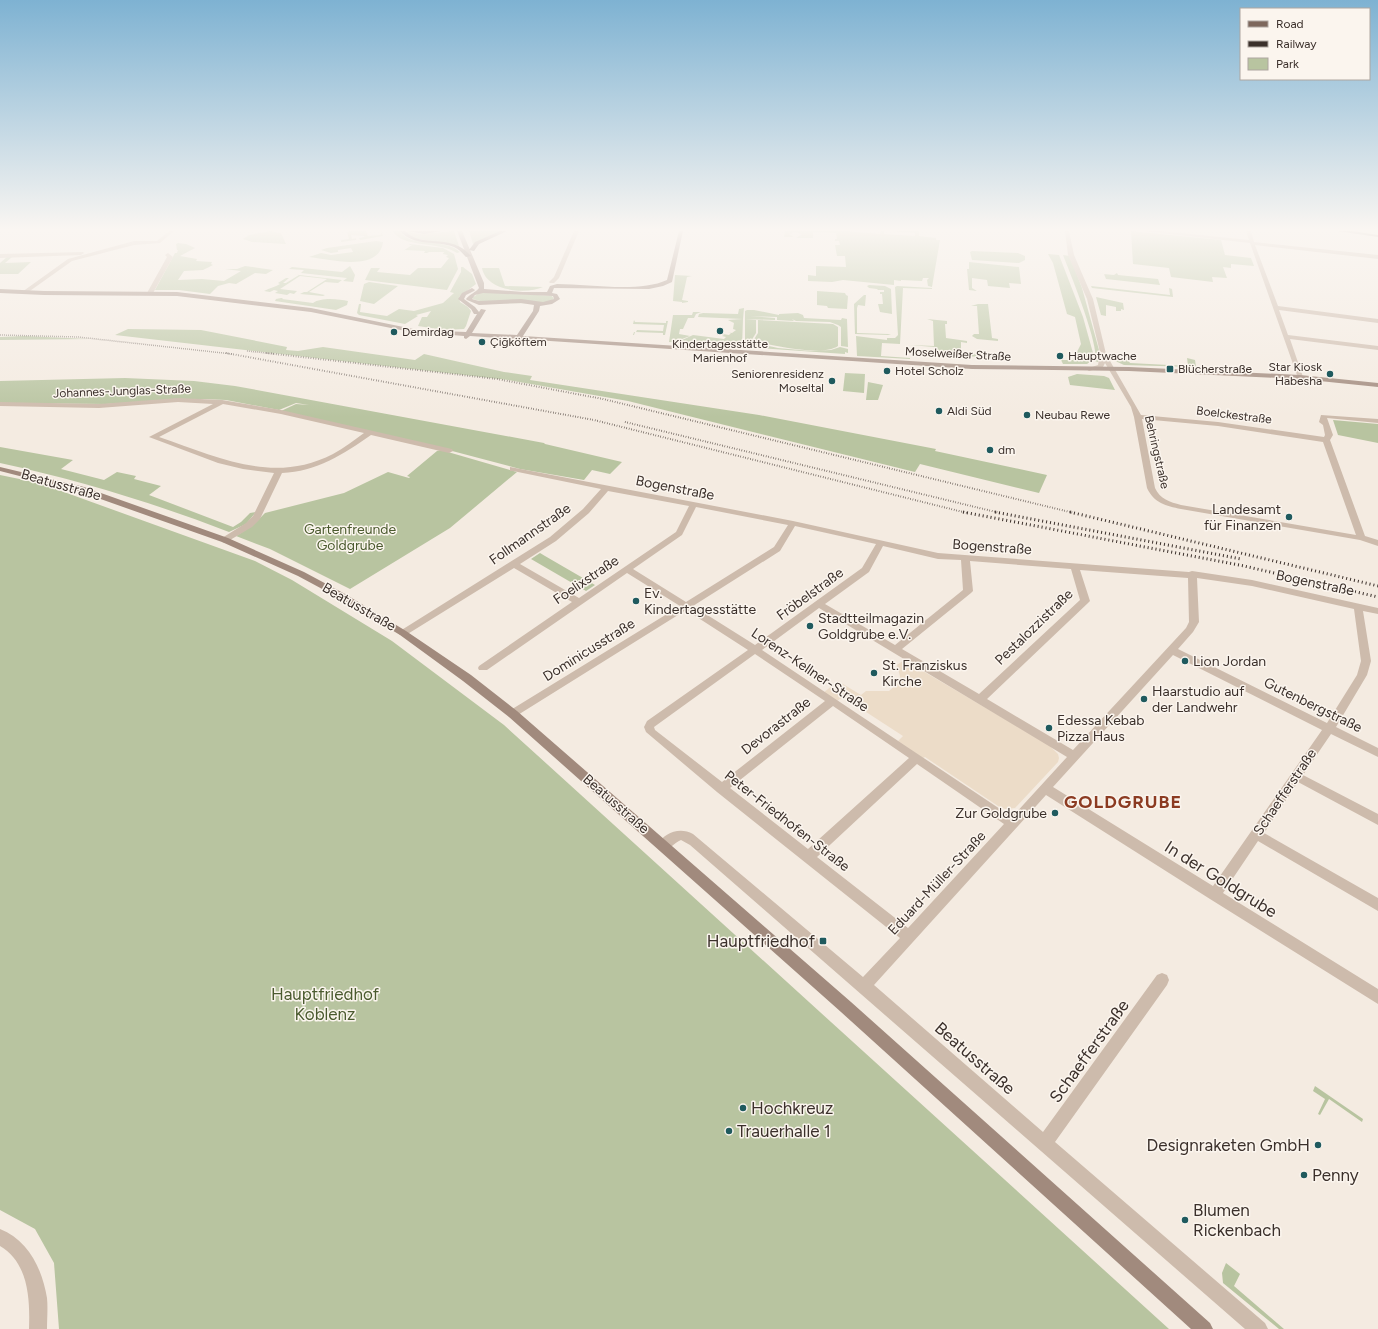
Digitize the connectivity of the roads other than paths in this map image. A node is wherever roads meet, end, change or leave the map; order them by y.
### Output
1 (150, 293) edge
2 (466, 293) edge
3 (476, 293) edge
4 (509, 293) edge
5 (523, 293) edge
6 (554, 293) edge
7 (1088, 293) edge
8 (1270, 293) edge
9 (476, 303) junction
10 (490, 303) junction
11 (537, 304) junction
12 (545, 304) junction
13 (1276, 308) junction
14 (476, 313) junction
15 (1378, 321) edge
16 (420, 332) junction
17 (459, 334) junction
18 (467, 336) junction
19 (1286, 337) junction
20 (518, 339) junction
21 (527, 339) junction
22 (1378, 348) edge
23 (1103, 354) junction
24 (1089, 369) junction
25 (1112, 370) junction
26 (1300, 377) junction
27 (1378, 385) edge
28 (222, 402) junction
29 (0, 404) edge
30 (1138, 417) junction
31 (1378, 421) edge
32 (371, 432) junction
33 (1326, 440) junction
34 (448, 451) dead end
35 (0, 469) edge
36 (513, 469) dead end
37 (278, 472) junction
38 (606, 488) junction
39 (693, 505) junction
40 (793, 523) junction
41 (1361, 538) junction
42 (225, 540) junction
43 (1378, 543) edge
44 (880, 544) junction
45 (965, 559) junction
46 (514, 564) junction
47 (1075, 566) junction
48 (627, 569) junction
49 (1192, 574) junction
50 (579, 602) junction
51 (820, 604) junction
52 (686, 606) junction
53 (1358, 606) junction
54 (1378, 611) edge
55 (403, 633) junction
56 (895, 650) junction
57 (1170, 650) junction
58 (755, 651) junction
59 (483, 668) dead end
60 (978, 700) junction
61 (831, 702) junction
62 (513, 714) junction
63 (649, 727) joint
64 (1329, 728) junction
65 (1378, 753) edge
66 (1074, 756) junction
67 (916, 758) junction
68 (1296, 776) junction
69 (1045, 788) junction
70 (721, 789) junction
71 (1378, 820) edge
72 (1013, 824) junction
73 (1256, 834) junction
74 (663, 846) junction
75 (808, 857) junction
76 (1214, 895) junction
77 (1378, 905) edge
78 (909, 937) junction
79 (1162, 980) dead end
80 (864, 986) junction
81 (1378, 998) edge
82 (1044, 1144) junction
83 (0, 1237) edge
84 (38, 1329) edge
85 (1204, 1329) edge
86 (1258, 1329) edge

1 - 16 street
2 - 14 street
3 - 9 street
4 - 5 street
6 - 12 street
7 - 23 street
8 - 13 street
9 - 10 street
9 - 14 street
10 - 11 street
10 - 18 street
11 - 12 street
11 - 20 street
12 - 21 street
13 - 15 street
13 - 19 street
14 - 17 street
16 - 17 street
16 - 18 street
17 - 18 street
18 - 20 street, Moselweißer Straße
19 - 22 street
19 - 26 street
20 - 21 street, Moselweißer Straße
21 - 24 street, Moselweißer Straße
23 - 24 street
23 - 25 street
24 - 25 street, Moselweißer Straße
25 - 26 street, Moselweißer Straße
25 - 30 street, Behringstraße
26 - 27 street, Moselweißer Straße
28 - 29 street, Johannes-Junglas-Straße
28 - 32 street, Johannes-Junglas-Straße
28 - 37 street, Johannes-Junglas-Straße
30 - 33 street, Boelckestraße
30 - 41 street, Behringstraße
31 - 33 street
32 - 34 street, Johannes-Junglas-Straße
32 - 37 street, Johannes-Junglas-Straße
33 - 41 street
35 - 42 street, Beatusstraße
36 - 38 street, Follmannstraße
37 - 42 street
38 - 39 street, Bogenstraße
38 - 46 street, Follmannstraße
39 - 40 street, Bogenstraße
39 - 48 street, Foelixstraße
40 - 44 street, Bogenstraße
40 - 52 street, Dominicusstraße
41 - 43 street
42 - 55 street, Beatusstraße
44 - 45 street, Bogenstraße
44 - 51 street, Fröbelstraße
45 - 47 street, Bogenstraße
45 - 56 street
46 - 50 street
46 - 55 street, Follmannstraße
47 - 49 street, Bogenstraße
47 - 60 street, Pestalozzistraße
48 - 50 street, Foelixstraße
48 - 52 street, Lorenz-Kellner-Straße
49 - 53 street, Bogenstraße
49 - 57 street, Eduard-Müller-Straße
50 - 59 street, Foelixstraße
51 - 56 street
51 - 58 street, Fröbelstraße
52 - 58 street, Lorenz-Kellner-Straße
52 - 62 street, Dominicusstraße
53 - 54 street, Bogenstraße
53 - 64 street, Schaefferstraße
55 - 62 street, Beatusstraße
56 - 60 street
57 - 64 street, Gutenbergstraße
57 - 66 street, Eduard-Müller-Straße
58 - 61 street, Lorenz-Kellner-Straße
58 - 63 street, Fröbelstraße
60 - 66 street
61 - 67 street, Lorenz-Kellner-Straße
61 - 70 street, Devorastraße
62 - 74 street, Beatusstraße
63 - 70 street, Peter-Friedhofen-Straße
64 - 65 street, Gutenbergstraße
64 - 68 street, Schaefferstraße
66 - 69 street, Eduard-Müller-Straße
67 - 72 street, Lorenz-Kellner-Straße
67 - 75 street
68 - 71 street
68 - 73 street, Schaefferstraße
69 - 72 street, Eduard-Müller-Straße
69 - 76 street, In der Goldgrube
70 - 75 street, Peter-Friedhofen-Straße
72 - 78 street, Eduard-Müller-Straße
73 - 76 street, Schaefferstraße
73 - 77 street
74 - 80 street, Beatusstraße
74 - 85 street, Beatusstraße
75 - 78 street, Peter-Friedhofen-Straße
76 - 81 street, In der Goldgrube
78 - 80 street, Eduard-Müller-Straße
79 - 82 street, Schaefferstraße
80 - 82 street, Beatusstraße
82 - 86 street, Beatusstraße
83 - 84 street

